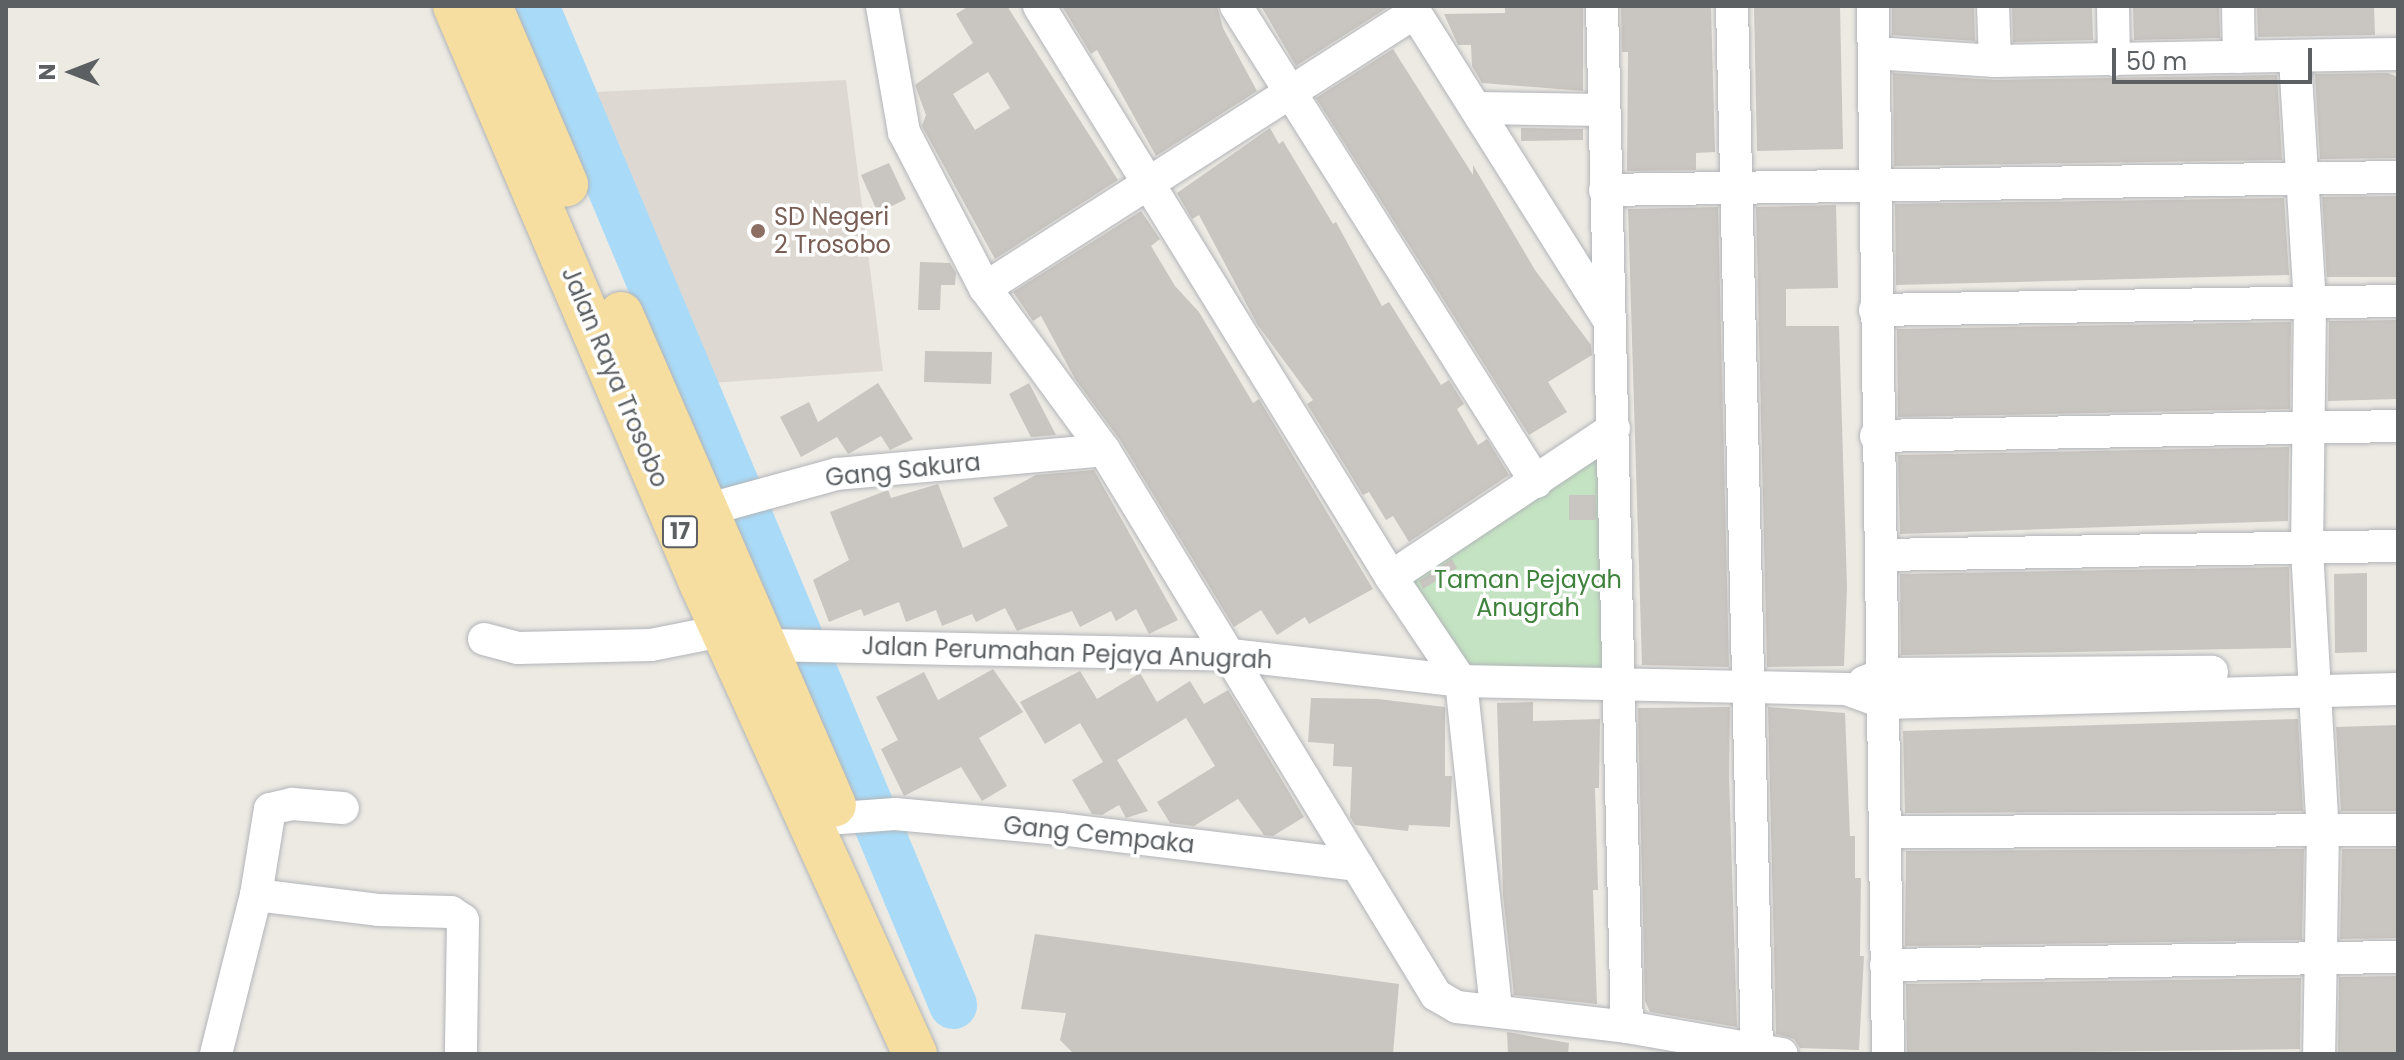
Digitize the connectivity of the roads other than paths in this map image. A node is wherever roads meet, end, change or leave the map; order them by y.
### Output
1 (455, 6) edge
2 (490, 6) edge
3 (882, 6) edge
4 (1039, 6) edge
5 (1236, 6) edge
6 (1602, 6) edge
7 (1732, 6) edge
8 (1873, 6) edge
9 (1993, 6) edge
10 (2113, 6) edge
11 (2238, 6) edge
12 (1413, 9) edge
13 (1874, 53) junction
14 (2398, 54) edge
15 (2239, 57) junction
16 (2295, 59) junction
17 (2114, 60) junction
18 (1995, 61) junction
19 (1291, 89) junction
20 (1477, 108) junction
21 (1603, 110) junction
22 (2398, 177) edge
23 (2303, 179) junction
24 (1149, 181) junction
25 (1877, 182) junction
26 (1735, 184) junction
27 (1605, 190) junction
28 (985, 288) junction
29 (2398, 301) edge
30 (2310, 305) junction
31 (1875, 310) junction
32 (1610, 322) junction
33 (2398, 426) edge
34 (2307, 427) junction
35 (1614, 428) junction
36 (1876, 436) junction
37 (1104, 450) junction
38 (1536, 482) junction
39 (728, 502) junction
40 (2398, 546) edge
41 (2307, 549) junction
42 (1882, 555) junction
43 (1391, 577) junction
44 (722, 631) junction
45 (484, 639) dead end
46 (789, 644) junction
47 (1231, 655) junction
48 (2398, 669) edge
49 (1461, 681) junction
50 (1618, 682) junction
51 (2317, 682) junction
52 (1752, 685) junction
53 (1885, 688) junction
54 (2398, 689) edge
55 (343, 808) dead end
56 (845, 818) junction
57 (2398, 830) edge
58 (2323, 831) junction
59 (1887, 832) junction
60 (1357, 865) junction
61 (256, 895) junction
62 (2398, 957) edge
63 (2320, 959) junction
64 (1886, 965) junction
65 (1496, 1009) junction
66 (1627, 1027) junction
67 (1770, 1051) edge
68 (216, 1054) edge
69 (461, 1054) edge
70 (915, 1054) edge
71 (947, 1054) edge
72 (1888, 1054) edge
73 (2319, 1054) edge

1 - 44 highway, Jalan Raya Trosobo / 17
2 - 39 highway, Jalan Raya Trosobo / 17
3 - 28 street
4 - 24 street
5 - 19 street
6 - 21 street
7 - 26 street
8 - 13 street
9 - 18 street
10 - 17 street
11 - 15 street
12 - 19 street
12 - 20 street
13 - 18 street
13 - 25 street
14 - 16 street
15 - 16 street
15 - 17 street
16 - 23 street
17 - 18 street
19 - 24 street
19 - 38 street
20 - 21 street
20 - 32 street
21 - 27 street
22 - 23 street
23 - 25 street
23 - 30 street
24 - 28 street
24 - 43 street
25 - 26 street
25 - 31 street
26 - 27 street
26 - 52 street
27 - 32 street
28 - 37 street
29 - 30 street
30 - 31 street
30 - 34 street
31 - 36 street
32 - 35 street
33 - 34 street
34 - 36 street
34 - 41 street
35 - 38 street
35 - 50 street
36 - 42 street
37 - 39 street, Gang Sakura
37 - 47 street
38 - 43 street
39 - 46 highway, Jalan Raya Trosobo / 17
40 - 41 street
41 - 42 street
41 - 51 street
42 - 53 street
43 - 49 street
44 - 45 street
44 - 70 highway, Jalan Raya Trosobo / 17
46 - 47 street, Jalan Perumahan Pejaya Anugrah
46 - 56 highway, Jalan Raya Trosobo / 17
47 - 49 street, Jalan Perumahan Pejaya Anugrah
47 - 60 street
48 - 51 street
49 - 50 street, Jalan Perumahan Pejaya Anugrah
49 - 65 street
50 - 52 street, Jalan Perumahan Pejaya Anugrah
50 - 66 street
51 - 53 street
51 - 54 street
51 - 58 street
52 - 53 street, Jalan Perumahan Pejaya Anugrah
52 - 67 street
53 - 59 street
55 - 61 street
56 - 60 street, Gang Cempaka
56 - 71 highway, Jalan Raya Trosobo / 17
57 - 58 street
58 - 59 street
58 - 63 street
59 - 64 street
60 - 65 street
61 - 68 street
61 - 69 street
62 - 63 street
63 - 64 street
63 - 73 street
64 - 72 street
65 - 66 street
66 - 67 street

